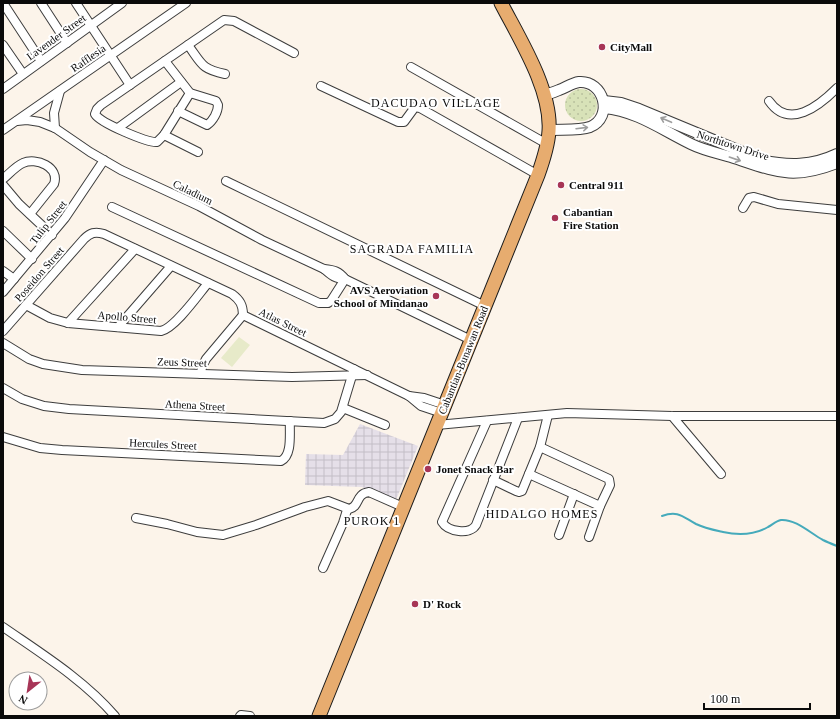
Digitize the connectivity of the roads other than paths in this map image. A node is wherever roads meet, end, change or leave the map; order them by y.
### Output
1 (3, 3) edge
2 (41, 3) edge
3 (76, 3) edge
4 (122, 3) edge
5 (186, 3) edge
6 (500, 3) edge
7 (112, 6) edge
8 (91, 25) junction
9 (67, 43) junction
10 (3, 45) edge
11 (188, 45) junction
12 (294, 53) dead end
13 (111, 55) junction
14 (41, 61) junction
15 (165, 61) junction
16 (411, 67) dead end
17 (23, 74) junction
18 (225, 74) dead end
19 (181, 82) junction
20 (130, 85) junction
21 (321, 86) dead end
22 (837, 88) edge
23 (3, 89) edge
24 (60, 91) junction
25 (190, 93) junction
26 (544, 95) junction
27 (769, 101) dead end
28 (604, 105) junction
29 (628, 109) junction
30 (178, 111) junction
31 (17, 121) junction
32 (55, 128) junction
33 (118, 128) junction
34 (3, 130) edge
35 (549, 130) junction
36 (164, 135) junction
37 (547, 144) junction
38 (198, 152) dead end
39 (837, 154) edge
40 (104, 160) junction
41 (837, 163) edge
42 (538, 175) junction
43 (3, 178) edge
44 (226, 181) dead end
45 (3, 185) edge
46 (112, 207) dead end
47 (743, 208) dead end
48 (837, 210) edge
49 (30, 214) junction
50 (3, 232) edge
51 (93, 233) joint
52 (52, 235) junction
53 (135, 249) junction
54 (32, 259) junction
55 (171, 266) junction
56 (3, 270) edge
57 (345, 279) junction
58 (14, 280) junction
59 (208, 283) junction
60 (3, 292) edge
61 (26, 305) junction
62 (485, 306) junction
63 (243, 315) junction
64 (68, 323) junction
65 (118, 327) junction
66 (3, 331) edge
67 (471, 340) junction
68 (3, 343) edge
69 (353, 372) junction
70 (201, 374) junction
71 (3, 388) edge
72 (343, 408) junction
73 (441, 415) junction
74 (548, 415) junction
75 (672, 416) junction
76 (837, 416) edge
77 (518, 418) junction
78 (290, 421) junction
79 (487, 421) junction
80 (385, 426) dead end
81 (3, 437) edge
82 (540, 447) junction
83 (529, 474) junction
84 (721, 474) dead end
85 (493, 480) junction
86 (574, 494) junction
87 (600, 506) junction
88 (403, 507) junction
89 (347, 510) dead end
90 (136, 518) dead end
91 (559, 535) dead end
92 (589, 537) dead end
93 (323, 568) dead end
94 (3, 627) edge
95 (115, 716) edge
96 (240, 716) edge
97 (250, 716) edge
98 (319, 716) edge

1 - 14 street
2 - 9 street
3 - 8 street
4 - 7 street, Lavender Street
5 - 13 street, Rafflesia
6 - 26 main road, Cabantian-Bunawan Road
7 - 8 street, Lavender Street
8 - 9 street, Lavender Street
8 - 13 street
9 - 14 street, Lavender Street
10 - 17 street
11 - 12 street
11 - 15 street
11 - 18 street
13 - 20 street
13 - 24 street, Rafflesia
14 - 17 street, Lavender Street
15 - 19 street
15 - 20 street
16 - 37 street
17 - 23 street, Lavender Street
19 - 25 street
19 - 33 street
20 - 33 street
21 - 42 street
22 - 27 street
24 - 31 street, Rafflesia
24 - 32 street
25 - 30 street
25 - 30 street
26 - 28 street
26 - 35 main road, Cabantian-Bunawan Road
28 - 29 street, Northtown Drive
35 -> 28 street
39 -> 29 street, Northtown Drive
29 -> 41 street, Northtown Drive
30 - 36 street
31 - 32 street, Caladium
31 - 34 street, Rafflesia
32 - 40 street, Caladium
33 - 36 street
35 - 37 main road, Cabantian-Bunawan Road
36 - 38 street
37 - 42 main road, Cabantian-Bunawan Road
40 - 52 street, Tulip Street
40 - 57 street, Caladium
42 - 62 main road, Cabantian-Bunawan Road
43 - 49 street
44 - 62 street
45 - 49 street
46 - 57 street
47 - 48 street
49 - 52 street
50 - 54 street
51 - 53 street, Atlas Street
51 - 61 street, Poseidon Street
52 - 54 street, Tulip Street
53 - 55 street, Atlas Street
53 - 64 street
54 - 58 street, Tulip Street
55 - 59 street, Atlas Street
55 - 65 street
56 - 58 street
57 - 67 street, Caladium
58 - 60 street, Tulip Street
59 - 63 street, Atlas Street
59 - 65 street, Apollo Street
61 - 64 street, Apollo Street
61 - 66 street, Poseidon Street
62 - 67 main road, Cabantian-Bunawan Road
63 - 69 street, Atlas Street
63 - 70 street
64 - 65 street, Apollo Street
67 - 73 main road, Cabantian-Bunawan Road
68 - 70 street, Zeus Street
69 - 70 street, Zeus Street
69 - 72 street, Athena Street
69 - 73 street, Zeus Street
71 - 78 street, Athena Street
72 - 78 street, Athena Street
72 - 80 street
73 - 79 street
73 - 88 main road, Cabantian-Bunawan Road
74 - 75 street
74 - 77 street
74 - 82 street
75 - 76 street
75 - 84 street
77 - 79 street
77 - 85 street
78 - 81 street, Hercules Street
79 - 85 street
82 - 83 street
82 - 87 street
83 - 85 street
83 - 86 street
86 - 87 street
86 - 91 street
87 - 92 street
88 - 90 street
88 - 98 main road, Cabantian-Bunawan Road
89 - 93 street
94 - 95 street
96 - 97 street

